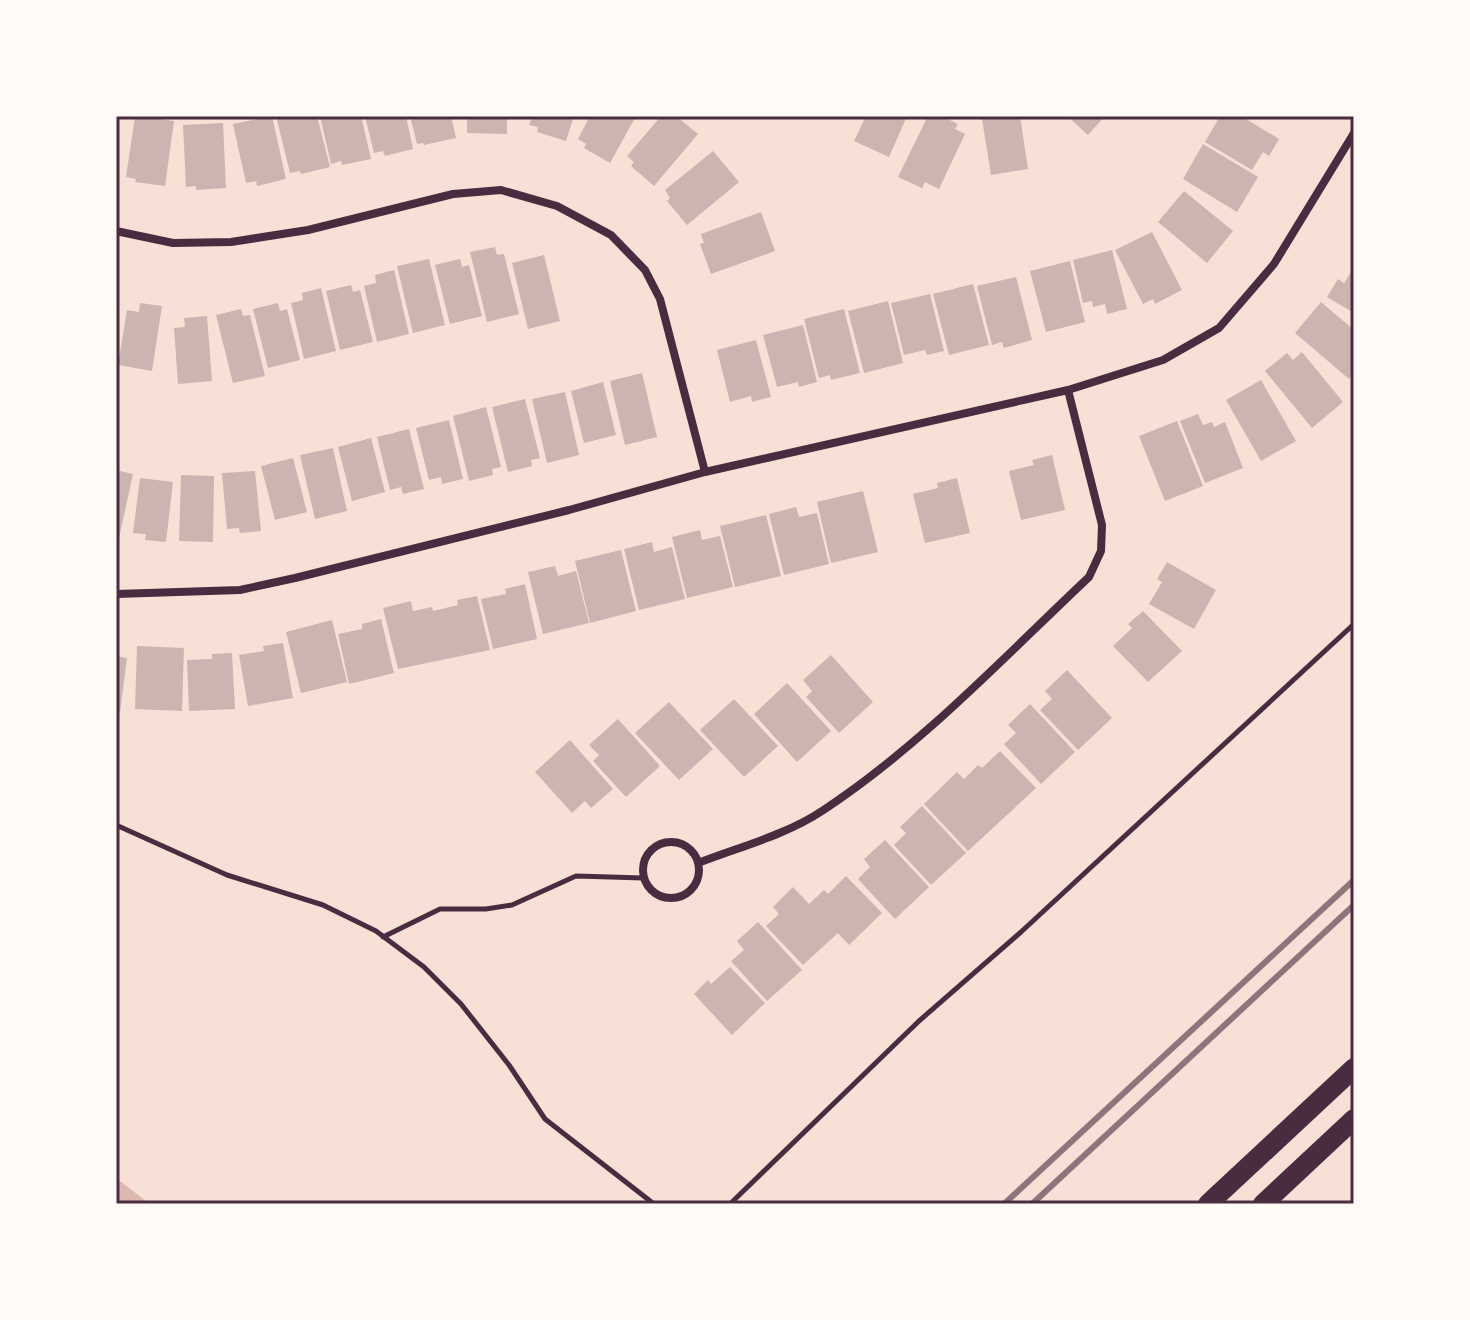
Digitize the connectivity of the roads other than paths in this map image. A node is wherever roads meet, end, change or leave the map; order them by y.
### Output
1 (1354, 133) edge
2 (116, 231) edge
3 (1068, 390) junction
4 (705, 472) junction
5 (116, 594) edge
6 (698, 863) junction
7 (1354, 1068) edge
8 (1354, 1119) edge
9 (1208, 1204) edge
10 (1263, 1204) edge

1 - 3 street
2 - 4 street
3 - 4 street
3 - 6 street
4 - 5 street
6 - 6 street
7 - 9 highway
8 - 10 highway

